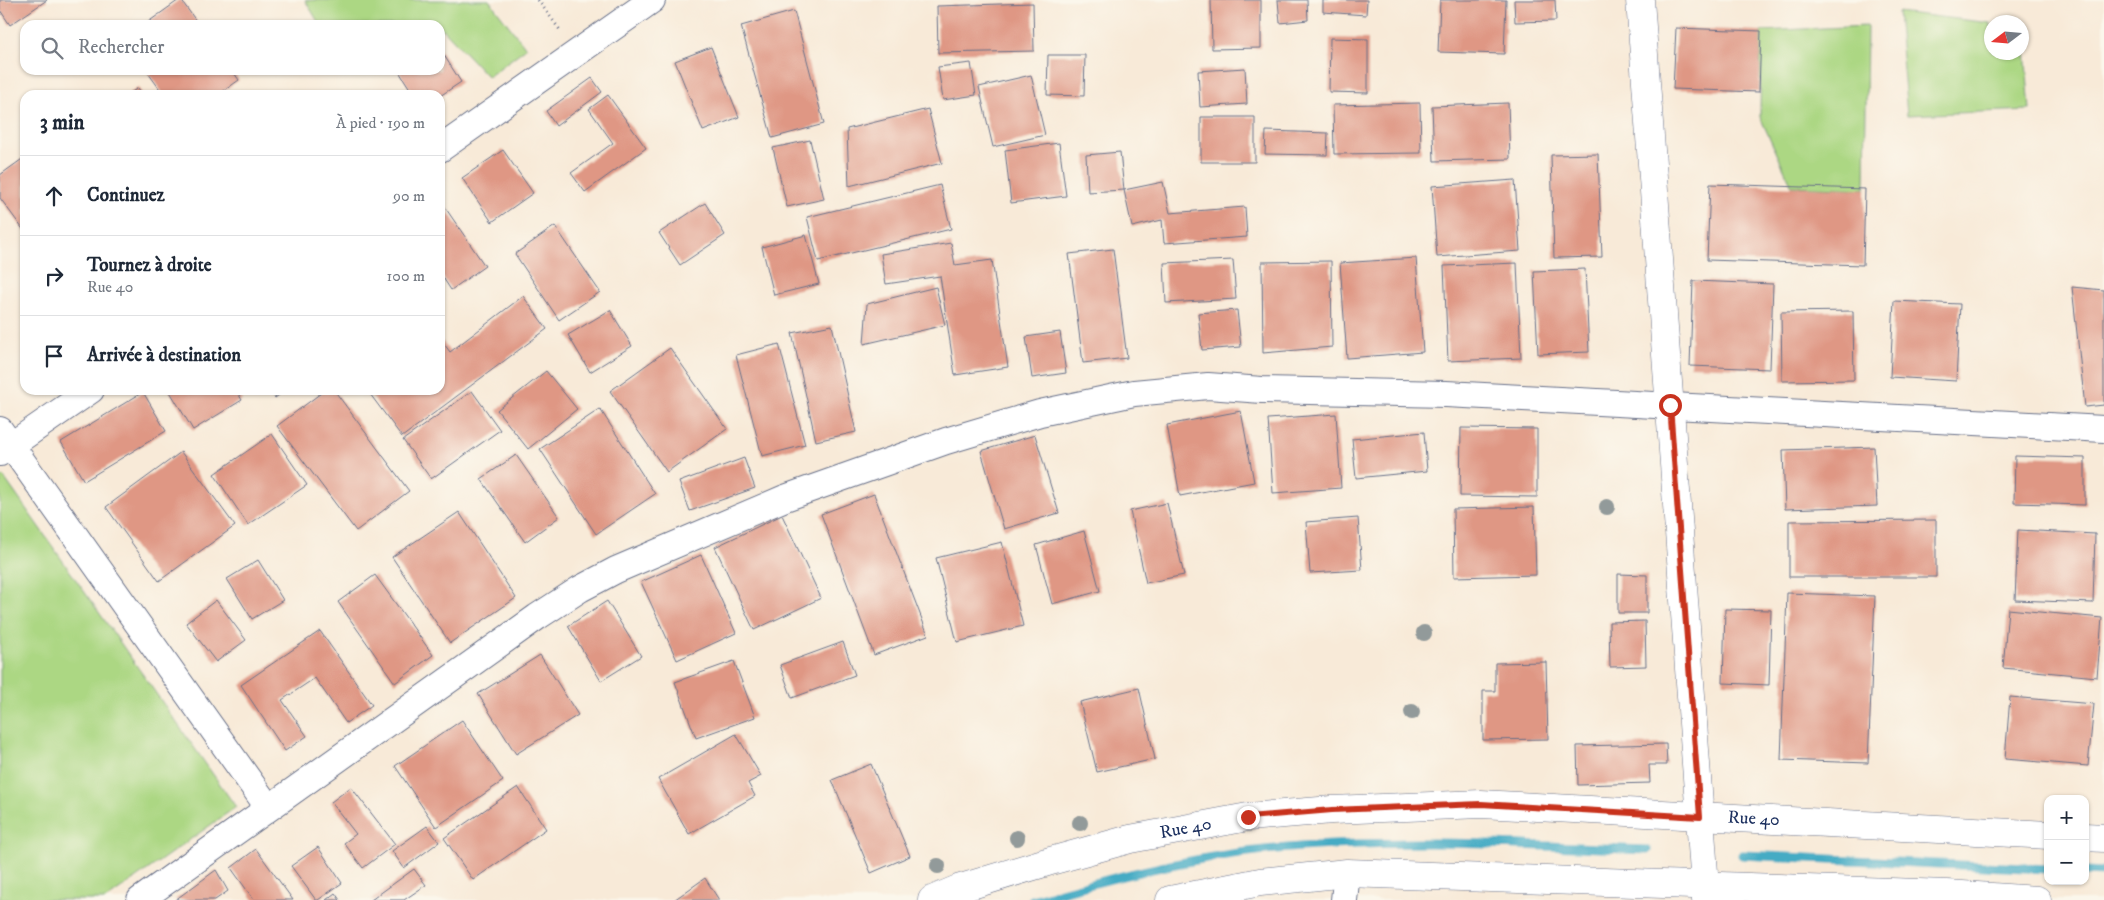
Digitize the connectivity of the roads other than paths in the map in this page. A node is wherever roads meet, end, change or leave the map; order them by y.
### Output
1 (652, 0) edge
2 (1640, 0) edge
3 (445, 146) edge
4 (84, 395) edge
5 (1670, 405) junction
6 (2104, 429) edge
7 (4, 443) edge
8 (268, 807) junction
9 (1700, 817) junction
10 (2044, 835) edge
11 (2089, 837) edge
12 (2104, 838) edge
13 (1347, 873) junction
14 (1705, 893) edge
15 (140, 900) edge
16 (932, 900) edge
17 (1170, 900) edge
18 (1344, 900) edge
19 (2037, 900) edge

1 - 3 street
2 - 5 main road
4 - 7 street
5 - 6 street
5 - 8 street
5 - 9 main road
7 - 8 street
8 - 15 street
9 - 10 main road, Rue 40
9 - 14 main road
9 - 16 main road, Rue 40
11 - 12 main road
13 - 14 main road
13 - 17 main road
13 - 18 street
14 - 19 main road

